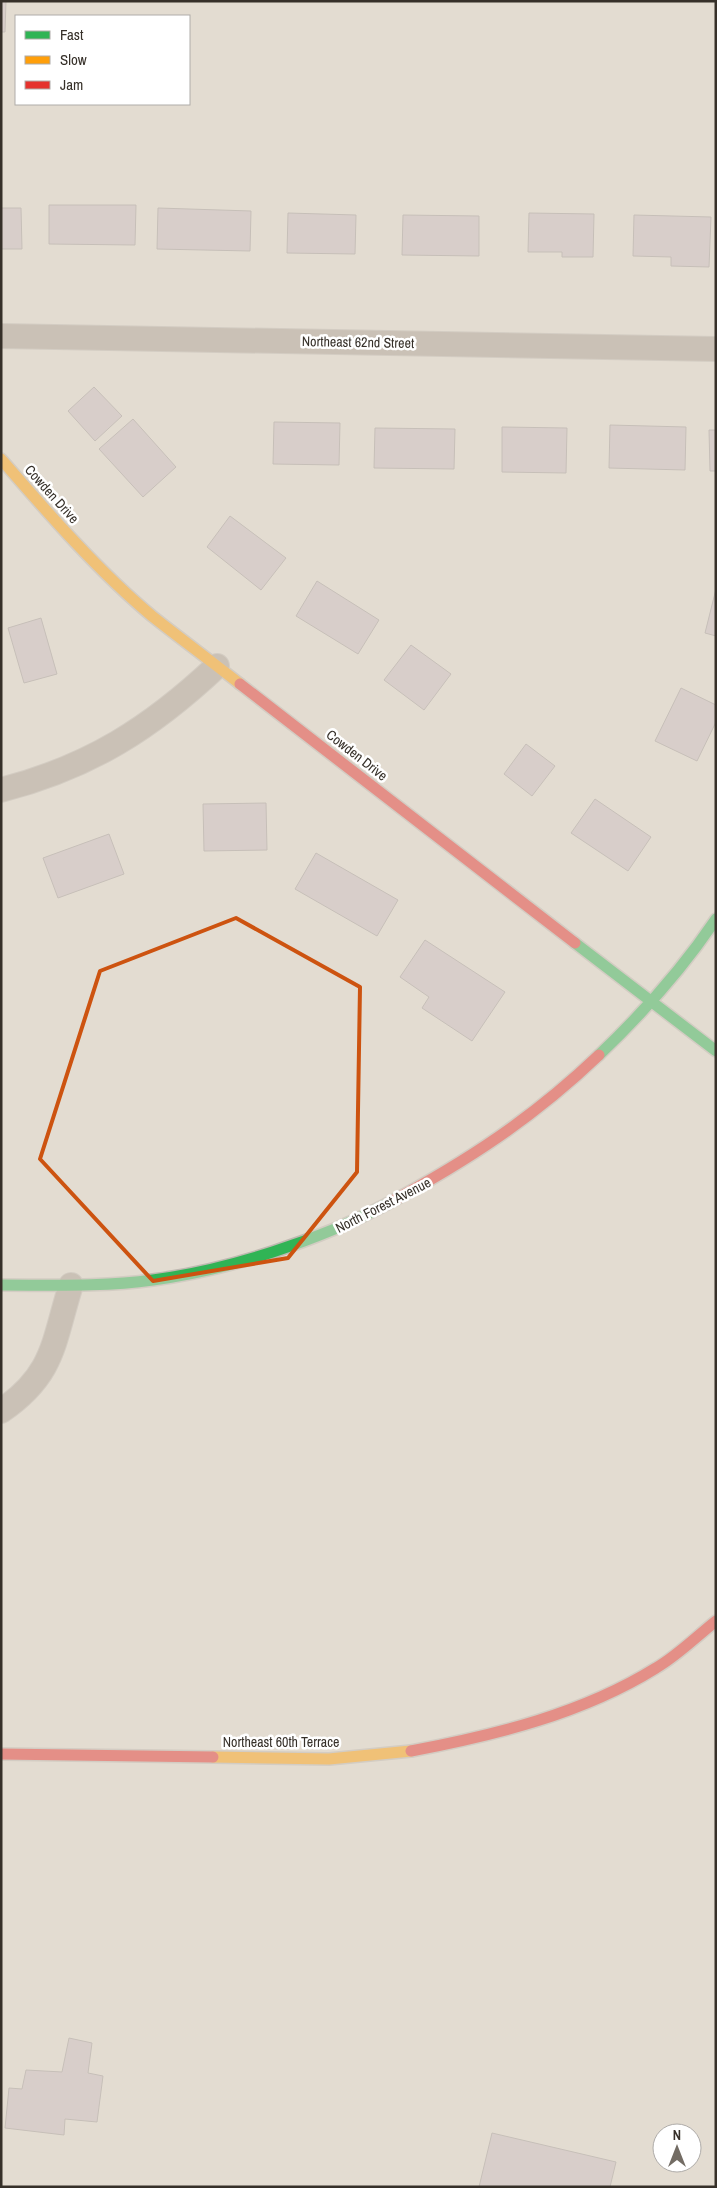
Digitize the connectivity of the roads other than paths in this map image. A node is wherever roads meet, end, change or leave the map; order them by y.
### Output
1 (1, 336) edge
2 (716, 349) edge
3 (1, 459) edge
4 (218, 666) junction
5 (1, 790) edge
6 (716, 919) edge
7 (651, 1001) junction
8 (716, 1051) edge
9 (1, 1284) edge
10 (71, 1285) junction
11 (1, 1411) edge
12 (716, 1621) edge
13 (1, 1754) edge

1 - 2 street, Northeast 62nd Street
3 - 4 street, Cowden Drive
4 - 5 street
4 - 7 street, Cowden Drive
6 - 7 street, North Forest Avenue
7 - 8 street, Cowden Drive
7 - 10 street, North Forest Avenue
9 - 10 street, North Forest Avenue
10 - 11 street
12 - 13 street, Northeast 60th Terrace

